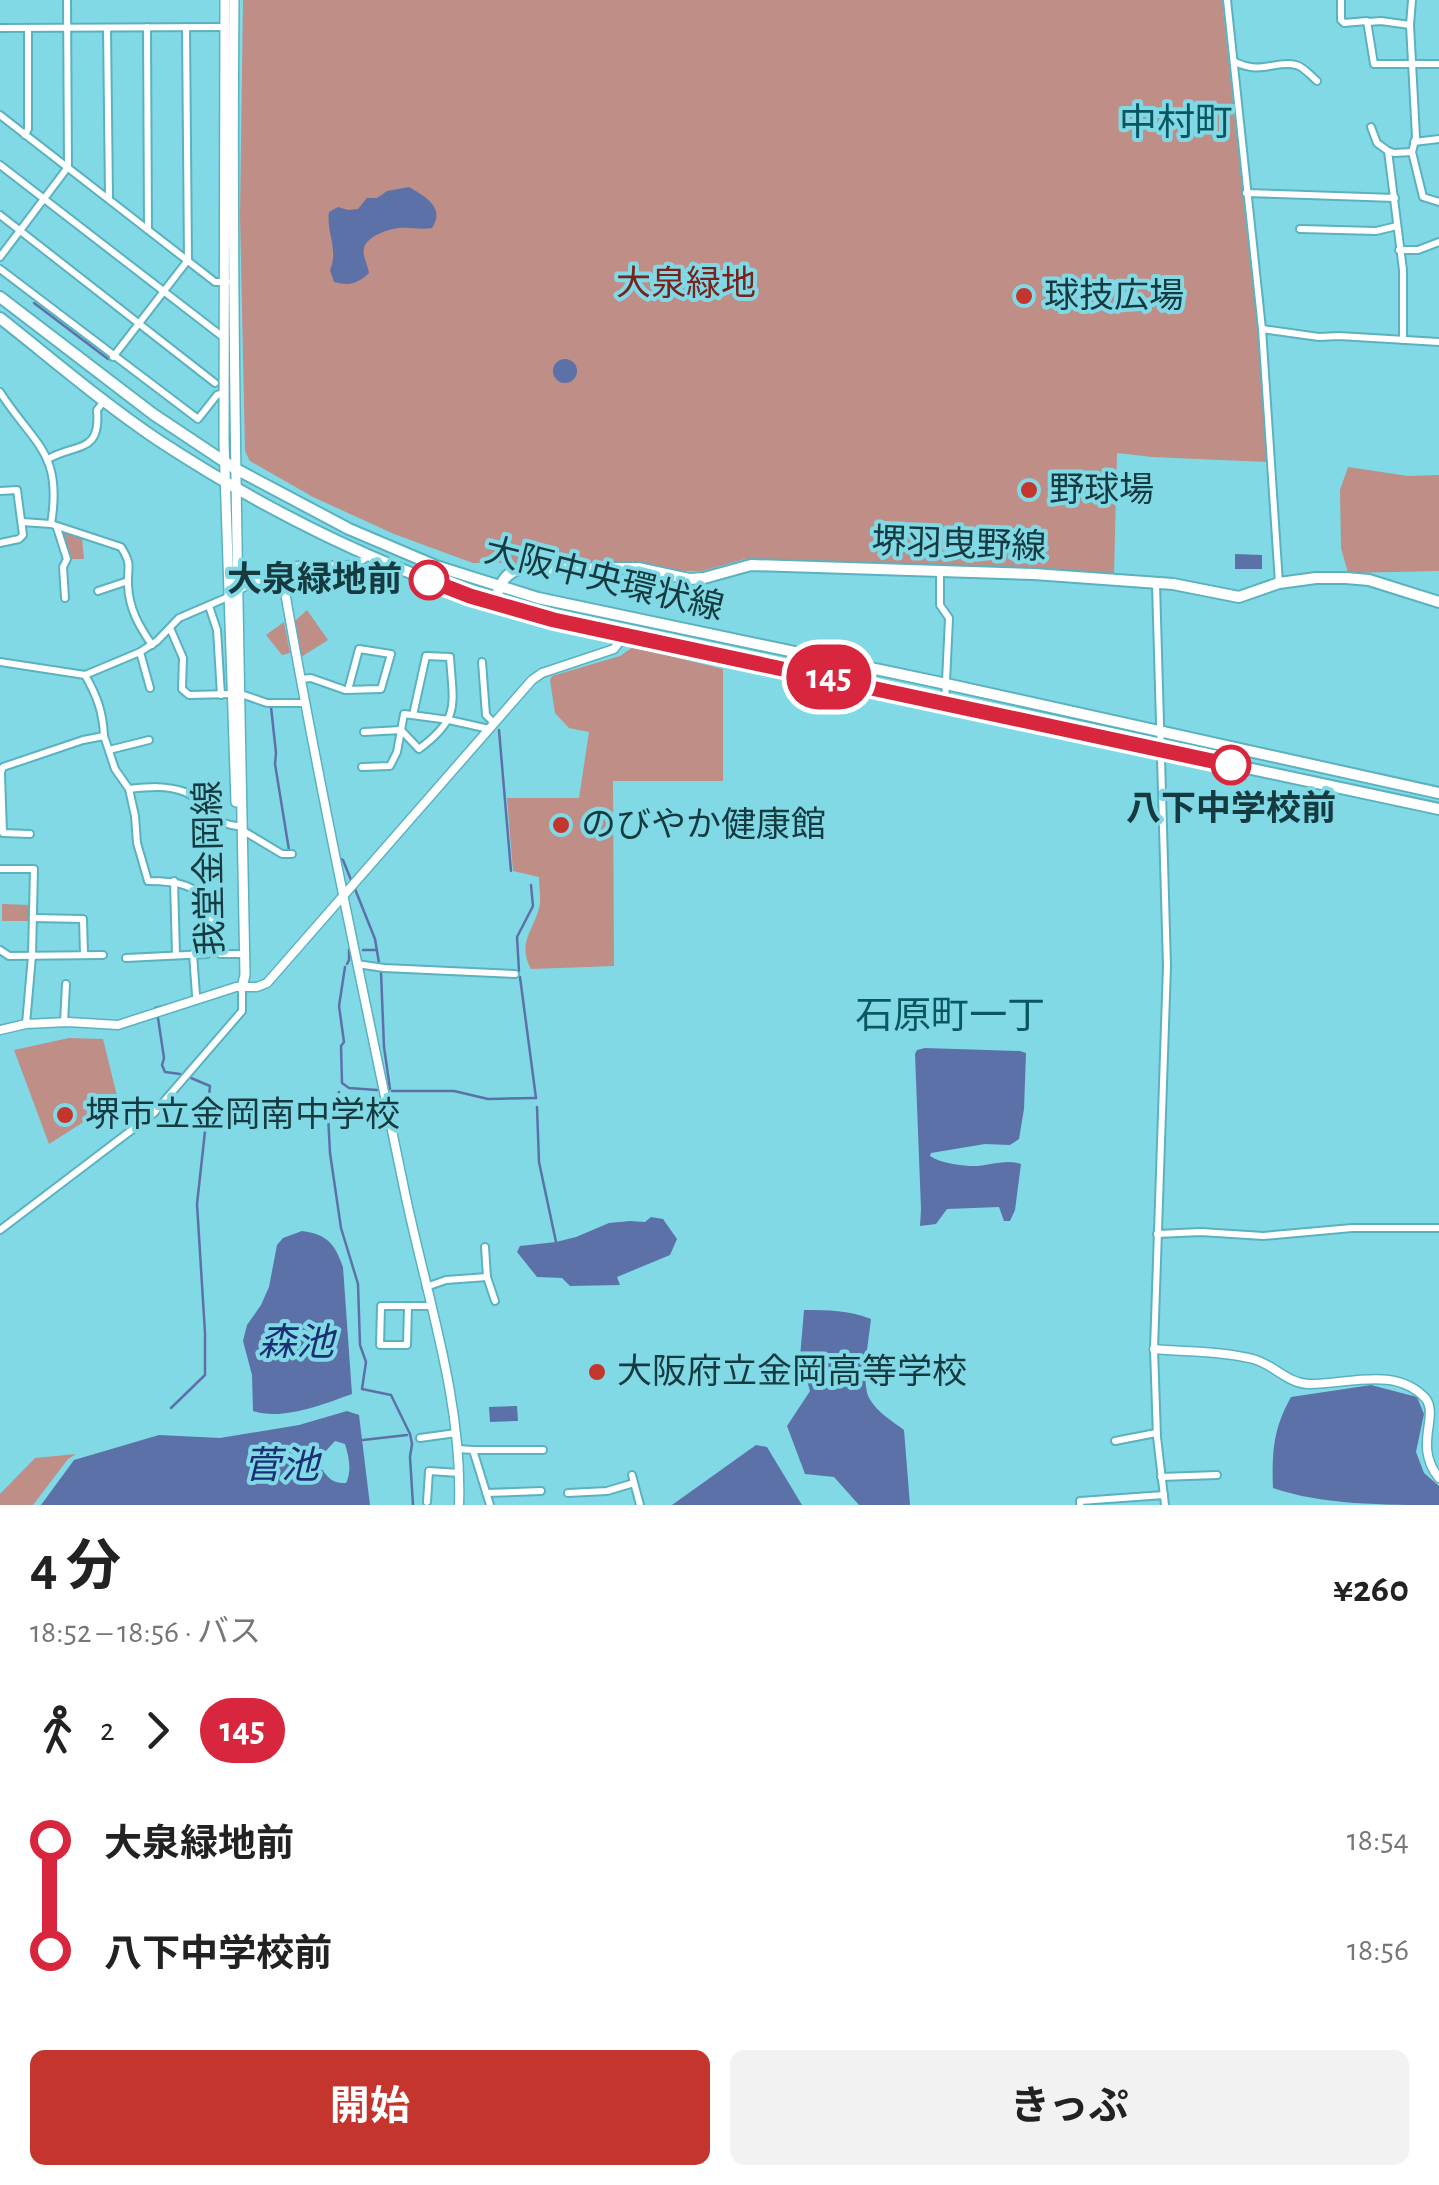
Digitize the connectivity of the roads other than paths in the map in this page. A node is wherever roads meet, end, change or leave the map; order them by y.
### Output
1 (67, 0) edge
2 (225, 0) edge
3 (234, 0) edge
4 (1228, 0) edge
5 (1412, 0) edge
6 (1340, 1) edge
7 (1368, 22) junction
8 (1410, 25) junction
9 (68, 27) junction
10 (225, 27) junction
11 (0, 28) edge
12 (28, 28) junction
13 (107, 28) junction
14 (146, 28) junction
15 (186, 28) junction
16 (1234, 62) junction
17 (1411, 62) junction
18 (1439, 64) edge
19 (1316, 82) dead end
20 (0, 115) edge
21 (1372, 127) dead end
22 (25, 136) junction
23 (1439, 139) edge
24 (1413, 147) junction
25 (1388, 152) junction
26 (0, 165) edge
27 (68, 167) junction
28 (1246, 193) junction
29 (109, 198) junction
30 (1395, 198) junction
31 (44, 199) junction
32 (1439, 202) edge
33 (0, 215) edge
34 (1396, 226) junction
35 (1303, 228) dead end
36 (148, 230) junction
37 (20, 231) junction
38 (1439, 242) edge
39 (1400, 250) junction
40 (0, 257) edge
41 (188, 260) junction
42 (0, 269) edge
43 (228, 282) junction
44 (164, 292) junction
45 (0, 297) edge
46 (0, 318) edge
47 (139, 324) junction
48 (1262, 329) junction
49 (223, 338) junction
50 (1402, 340) junction
51 (1439, 342) edge
52 (113, 357) junction
53 (215, 383) dead end
54 (0, 392) edge
55 (224, 393) junction
56 (105, 400) junction
57 (48, 459) junction
58 (229, 465) junction
59 (225, 482) junction
60 (236, 489) junction
61 (0, 490) edge
62 (22, 522) junction
63 (54, 525) junction
64 (0, 543) edge
65 (369, 556) junction
66 (281, 569) junction
67 (940, 572) junction
68 (128, 581) junction
69 (1279, 583) junction
70 (1156, 584) junction
71 (499, 586) junction
72 (238, 588) junction
73 (98, 591) dead end
74 (228, 597) junction
75 (64, 598) dead end
76 (1439, 602) edge
77 (494, 604) junction
78 (209, 606) junction
79 (170, 628) junction
80 (626, 634) junction
81 (152, 645) junction
82 (140, 652) junction
83 (0, 662) edge
84 (482, 662) dead end
85 (85, 675) junction
86 (300, 678) junction
87 (948, 684) junction
88 (150, 688) dead end
89 (348, 690) junction
90 (232, 694) junction
91 (945, 702) junction
92 (304, 703) junction
93 (413, 716) junction
94 (449, 720) junction
95 (492, 726) junction
96 (402, 730) junction
97 (364, 732) dead end
98 (1161, 732) junction
99 (104, 736) junction
100 (150, 740) dead end
101 (109, 750) junction
102 (1161, 750) junction
103 (362, 767) dead end
104 (0, 774) edge
105 (129, 789) junction
106 (1439, 792) edge
107 (1439, 809) edge
108 (240, 828) junction
109 (30, 834) dead end
110 (292, 854) dead end
111 (0, 869) edge
112 (174, 881) junction
113 (343, 895) junction
114 (33, 918) junction
115 (0, 950) edge
116 (84, 954) junction
117 (104, 954) dead end
118 (176, 954) junction
119 (193, 954) junction
120 (206, 954) dead end
121 (239, 954) junction
122 (32, 956) junction
123 (126, 958) dead end
124 (357, 964) junction
125 (514, 974) dead end
126 (66, 984) dead end
127 (242, 987) junction
128 (196, 994) dead end
129 (64, 1022) junction
130 (26, 1024) junction
131 (0, 1030) edge
132 (1439, 1228) edge
133 (0, 1230) edge
134 (1157, 1234) junction
135 (484, 1248) dead end
136 (487, 1277) junction
137 (426, 1286) junction
138 (494, 1301) dead end
139 (408, 1306) junction
140 (430, 1306) junction
141 (1154, 1350) junction
142 (456, 1433) junction
143 (1156, 1434) junction
144 (420, 1438) dead end
145 (1115, 1441) dead end
146 (458, 1449) junction
147 (473, 1450) junction
148 (543, 1450) dead end
149 (460, 1473) junction
150 (1216, 1475) dead end
151 (1162, 1478) junction
152 (1439, 1478) edge
153 (541, 1491) dead end
154 (486, 1493) junction
155 (1164, 1495) junction
156 (427, 1502) dead end
157 (1107, 1502) edge
158 (459, 1505) edge
159 (490, 1505) edge
160 (580, 1505) edge
161 (640, 1505) edge
162 (1080, 1505) edge
163 (1164, 1505) edge

1 - 9 street
2 - 10 main road, 我堂金岡線
3 - 43 main road, 我堂金岡線
4 - 16 street
5 - 8 street
6 - 7 street
7 - 8 street
7 - 17 street
8 - 17 street
9 - 12 street
9 - 13 street
9 - 27 street
10 - 15 street
10 - 43 main road, 我堂金岡線
11 - 12 street
12 - 22 street
13 - 14 street
13 - 29 street
14 - 15 street
14 - 36 street
15 - 41 street
16 - 19 street
16 - 28 street
17 - 18 street
17 - 24 street
20 - 22 street
21 - 25 street
22 - 27 street
23 - 24 street
24 - 25 street
24 - 32 street
25 - 30 street
26 - 31 street
27 - 29 street
27 - 31 street
28 - 30 street
28 - 48 street
29 - 36 street
30 - 34 street
31 - 37 street
31 - 44 street
33 - 37 street
34 - 35 street
34 - 39 street
36 - 41 street
37 - 40 street
37 - 47 street
38 - 39 street
39 - 50 street
41 - 43 street
41 - 44 street
42 - 52 street
43 - 49 main road, 我堂金岡線
43 - 58 main road, 我堂金岡線
44 - 47 street
44 - 49 street
45 - 58 main road, 大阪中央環状線
46 - 56 main road, 大阪中央環状線
47 - 52 street
47 - 53 street
48 - 50 street
48 - 69 street
49 - 55 main road, 我堂金岡線
50 - 51 street
52 - 55 street
54 - 57 street
55 - 58 main road, 我堂金岡線
56 - 57 street
56 - 59 main road, 大阪中央環状線
57 - 63 street
58 - 59 main road, 我堂金岡線
58 - 60 main road, 我堂金岡線
58 - 71 main road, 大阪中央環状線
59 - 60 main road, 大阪中央環状線
59 - 74 main road, 我堂金岡線
60 - 65 main road, 大阪中央環状線
60 - 72 main road, 我堂金岡線
61 - 62 street
62 - 63 street
62 - 64 street
63 - 68 street
63 - 75 street
65 - 66 street
65 - 77 main road, 大阪中央環状線
66 - 72 street
66 - 86 street
67 - 70 main road, 堺羽曳野線
67 - 71 main road, 堺羽曳野線
67 - 87 street
68 - 73 street
68 - 81 street
69 - 70 main road, 堺羽曳野線
69 - 76 main road, 堺羽曳野線
70 - 98 street
71 - 77 main road
71 - 87 main road, 大阪中央環状線
72 - 74 street
72 - 90 main road, 我堂金岡線
74 - 78 street
74 - 90 main road, 我堂金岡線
77 - 80 main road, 大阪中央環状線
78 - 79 street
78 - 90 street
79 - 81 street
79 - 90 street
80 - 91 main road, 大阪中央環状線
80 - 95 street
81 - 82 street
82 - 85 street
82 - 88 street
83 - 85 street
84 - 95 street
85 - 99 street
86 - 89 street
86 - 92 street
87 - 91 street
87 - 98 main road, 大阪中央環状線
89 - 89 street
90 - 92 street
90 - 108 main road, 我堂金岡線
91 - 102 main road, 大阪中央環状線
92 - 113 street
93 - 94 street
93 - 94 street
93 - 96 street
94 - 95 street
94 - 96 street
95 - 113 street
96 - 97 street
96 - 103 street
98 - 102 street
98 - 106 main road, 大阪中央環状線
99 - 101 street
99 - 104 street
100 - 101 street
101 - 105 street
102 - 107 main road, 大阪中央環状線
102 - 134 street
104 - 109 street
105 - 108 street
105 - 112 street
108 - 110 street
108 - 121 main road, 我堂金岡線
108 - 127 main road, 我堂金岡線
111 - 114 street
112 - 118 street
112 - 121 street
113 - 124 street
113 - 127 street
114 - 116 street
114 - 122 street
115 - 122 street
116 - 117 street
116 - 122 street
118 - 119 street
118 - 123 street
119 - 120 street
119 - 128 street
121 - 127 main road, 我堂金岡線
122 - 130 street
124 - 125 street
124 - 137 street
126 - 129 street
127 - 129 street
127 - 133 street
129 - 130 street
130 - 131 street
132 - 134 street
134 - 141 street
135 - 136 street
136 - 137 street
136 - 138 street
137 - 140 street
139 - 139 street
139 - 140 street
140 - 142 street
141 - 143 street
141 - 152 street
142 - 144 street
142 - 146 street
143 - 145 street
143 - 151 street
146 - 147 street
146 - 149 street
147 - 148 street
147 - 154 street
149 - 156 street
149 - 158 street
150 - 151 street
151 - 155 street
153 - 154 street
154 - 159 street
155 - 157 street
155 - 163 street
157 - 162 street
160 - 161 street

